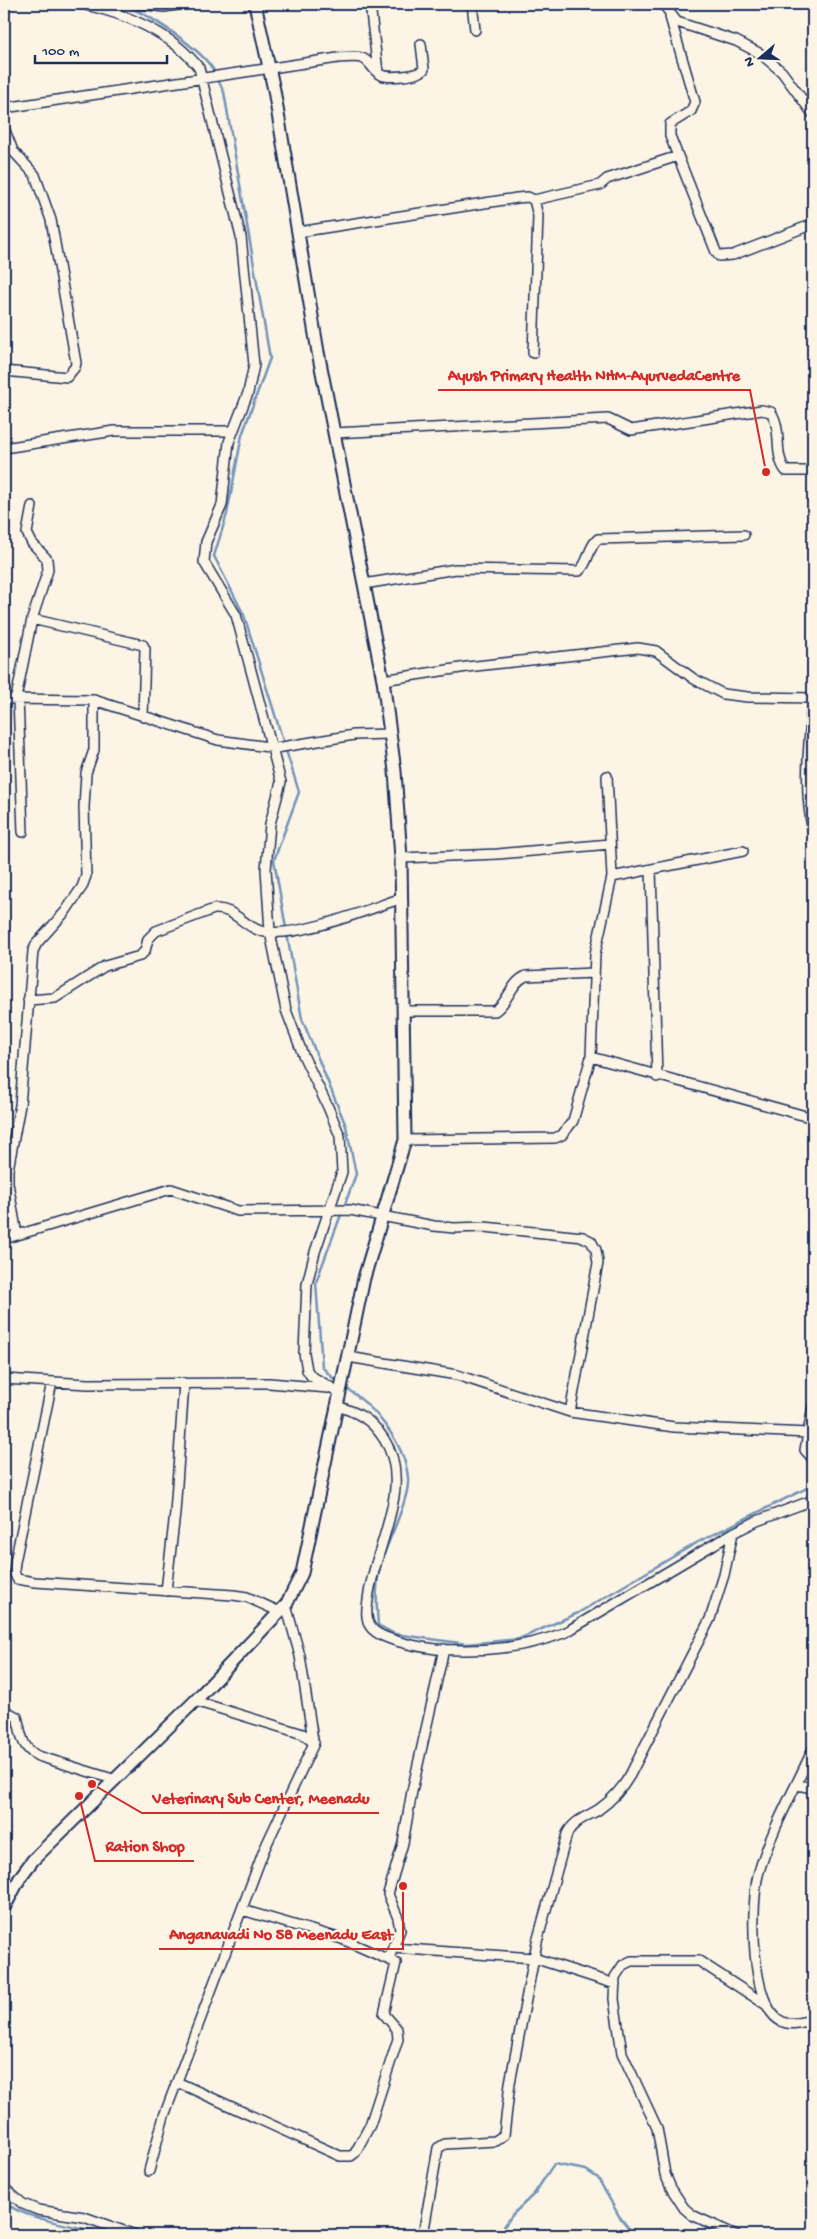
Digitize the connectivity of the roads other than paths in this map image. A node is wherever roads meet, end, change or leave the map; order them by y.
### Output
1 (81, 4) edge
2 (140, 4) edge
3 (184, 4) edge
4 (255, 4) edge
5 (370, 4) edge
6 (472, 4) edge
7 (663, 4) edge
8 (670, 17) junction
9 (475, 30) dead end
10 (421, 44) dead end
11 (268, 68) junction
12 (378, 72) junction
13 (205, 76) junction
14 (4, 108) edge
15 (813, 114) edge
16 (4, 128) edge
17 (678, 156) junction
18 (534, 200) junction
19 (813, 224) edge
20 (298, 232) junction
21 (533, 353) dead end
22 (4, 371) edge
23 (233, 431) junction
24 (334, 433) junction
25 (4, 448) edge
26 (813, 471) edge
27 (32, 506) dead end
28 (744, 535) dead end
29 (364, 584) junction
30 (32, 620) junction
31 (383, 680) junction
32 (17, 698) junction
33 (813, 698) edge
34 (4, 699) edge
35 (94, 700) junction
36 (144, 717) junction
37 (390, 734) junction
38 (273, 748) junction
39 (607, 776) dead end
40 (813, 831) edge
41 (23, 832) dead end
42 (610, 844) junction
43 (742, 851) dead end
44 (401, 858) junction
45 (651, 870) junction
46 (612, 878) junction
47 (402, 898) junction
48 (272, 932) junction
49 (594, 973) junction
50 (28, 1000) junction
51 (403, 1011) junction
52 (591, 1057) junction
53 (657, 1077) junction
54 (813, 1118) edge
55 (404, 1140) junction
56 (332, 1210) junction
57 (383, 1215) junction
58 (16, 1234) junction
59 (4, 1239) edge
60 (348, 1356) junction
61 (4, 1379) edge
62 (52, 1382) junction
63 (184, 1384) junction
64 (338, 1387) junction
65 (336, 1406) junction
66 (813, 1406) edge
67 (570, 1412) junction
68 (809, 1433) junction
69 (813, 1459) edge
70 (813, 1500) edge
71 (733, 1533) junction
72 (166, 1591) junction
73 (283, 1608) junction
74 (444, 1649) junction
75 (195, 1701) junction
76 (4, 1710) edge
77 (313, 1740) junction
78 (813, 1749) edge
79 (116, 1780) junction
80 (797, 1785) junction
81 (813, 1788) edge
82 (4, 1908) edge
83 (242, 1910) junction
84 (393, 1948) junction
85 (389, 1958) junction
86 (534, 1958) junction
87 (615, 1984) junction
88 (768, 2006) junction
89 (813, 2020) edge
90 (177, 2082) junction
91 (149, 2171) dead end
92 (4, 2188) edge
93 (135, 2235) edge
94 (423, 2235) edge
95 (736, 2235) edge

1 - 13 street
2 - 3 street
4 - 11 street
5 - 12 street
6 - 9 street
7 - 8 street
8 - 15 street
8 - 17 street
10 - 12 street
11 - 12 street
11 - 13 street
11 - 20 street
13 - 14 street
13 - 23 street
16 - 22 street
17 - 18 street
17 - 19 street
18 - 20 street
18 - 21 street
20 - 24 street
23 - 25 street
23 - 38 street
24 - 26 street
24 - 29 street
27 - 30 street
28 - 29 street
29 - 31 street
30 - 32 street
30 - 36 street
31 - 33 street
31 - 37 street
32 - 34 street
32 - 35 street
32 - 41 street
33 - 40 street
35 - 36 street
35 - 50 street
36 - 38 street
37 - 38 street
37 - 44 street
38 - 48 street
39 - 42 street
42 - 44 street
42 - 46 street
43 - 45 street
44 - 47 street
45 - 46 street
45 - 53 street
46 - 49 street
47 - 48 street
47 - 51 street
48 - 50 street
48 - 56 street
49 - 51 street
49 - 52 street
50 - 58 street
51 - 55 street
52 - 53 street
52 - 55 street
53 - 54 street
55 - 57 street
56 - 57 street
56 - 58 street
56 - 64 street
57 - 60 street
57 - 67 street
58 - 59 street
60 - 64 street
60 - 67 street
61 - 62 street
62 - 63 street
62 - 72 street
63 - 64 street
63 - 72 street
64 - 65 street
65 - 73 street
65 - 74 street
66 - 68 street
67 - 68 street
68 - 69 street
70 - 71 street
71 - 74 street
71 - 86 street
72 - 73 street
73 - 75 street
73 - 77 street
74 - 84 street
75 - 77 street
75 - 79 street
76 - 79 street
77 - 83 street
78 - 80 street
79 - 82 street
80 - 81 street
80 - 88 street
83 - 85 street
83 - 90 street
84 - 85 street
84 - 86 street
85 - 90 street
86 - 87 street
86 - 94 street
87 - 88 street
87 - 95 street
88 - 89 street
90 - 91 street
92 - 93 street

